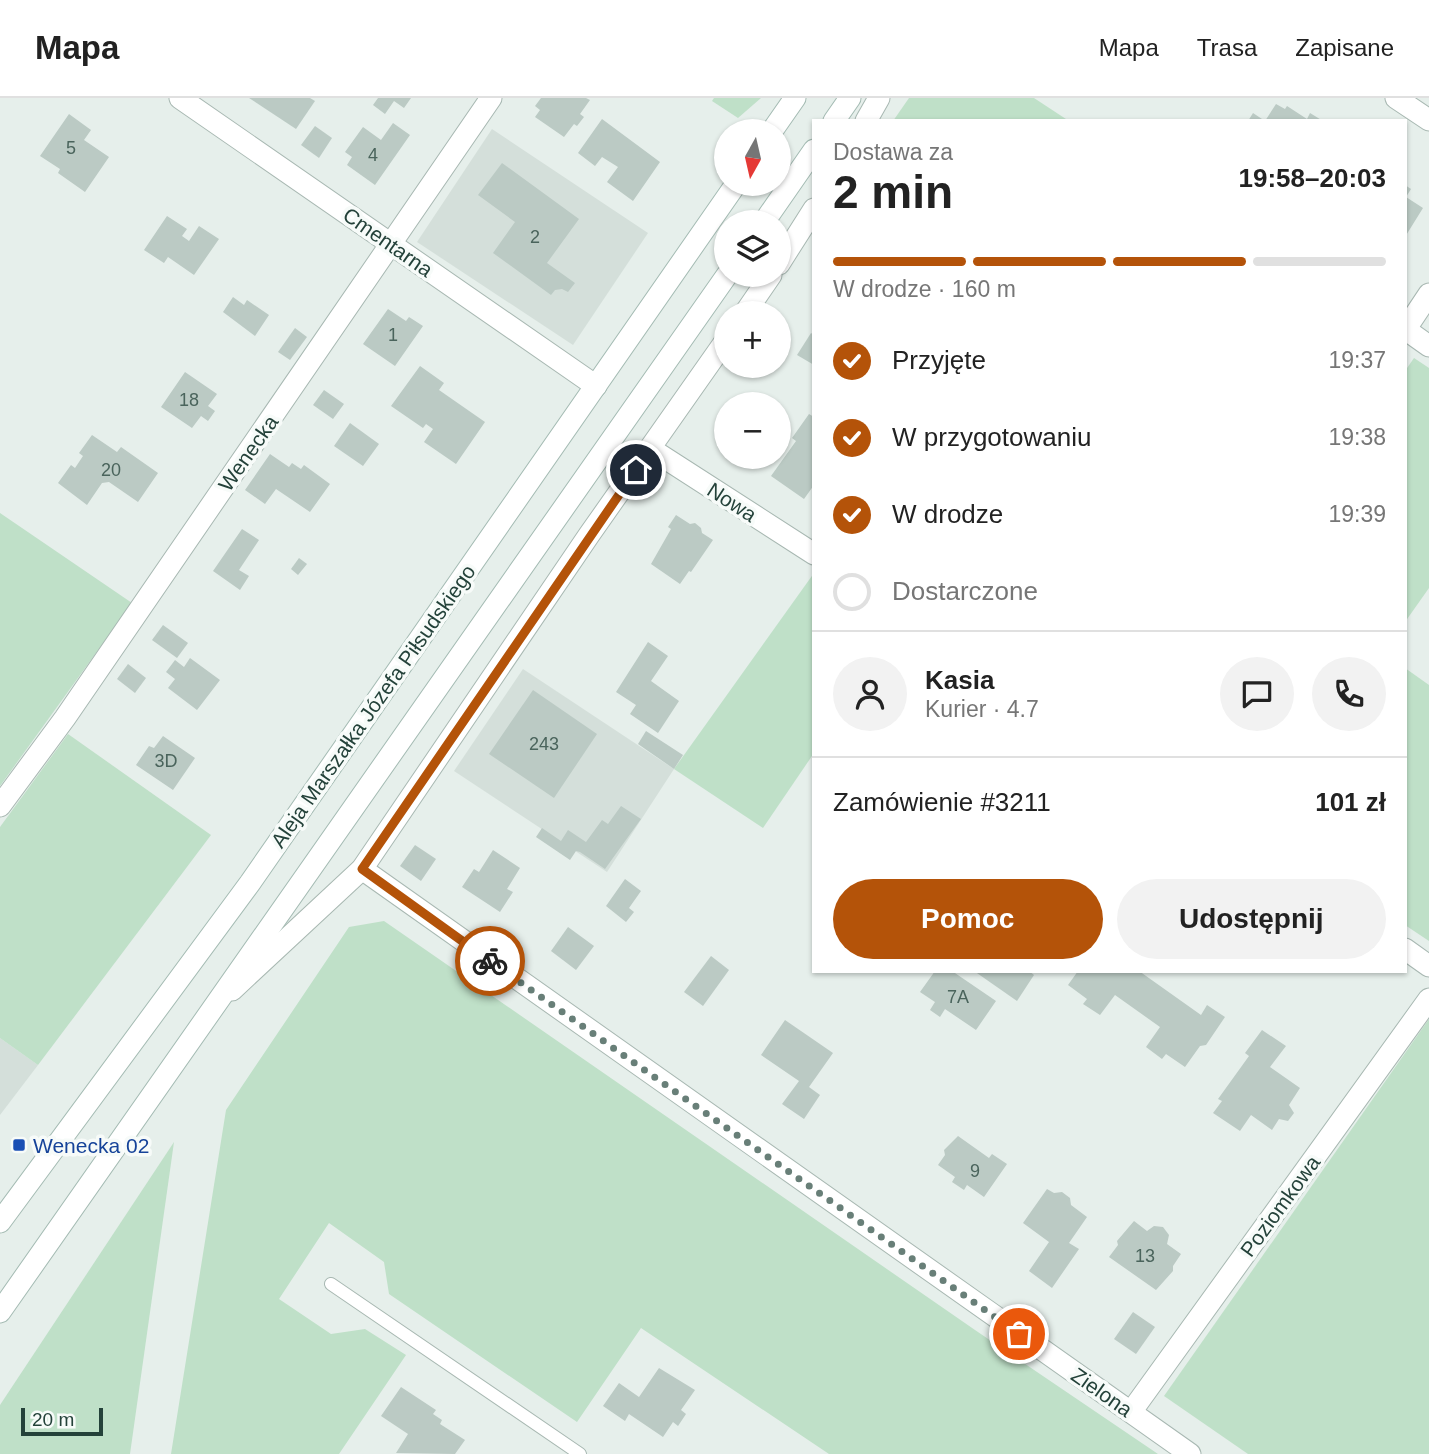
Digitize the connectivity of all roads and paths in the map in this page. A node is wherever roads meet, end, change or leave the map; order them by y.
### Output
1 (180, 98) edge
2 (491, 98) edge
3 (795, 98) edge
4 (850, 98) edge
5 (879, 98) edge
6 (1396, 98) edge
7 (780, 119) edge
8 (835, 119) edge
9 (867, 119) edge
10 (1429, 121) edge
11 (812, 153) edge
12 (728, 196) edge
13 (772, 210) edge
14 (812, 217) edge
15 (805, 243) edge
16 (392, 244) junction
17 (791, 254) edge
18 (719, 287) edge
19 (1429, 295) edge
20 (1407, 326) edge
21 (1407, 330) edge
22 (1429, 346) edge
23 (714, 357) edge
24 (596, 386) junction
25 (651, 449) junction
26 (812, 553) edge
27 (0, 806) edge
28 (362, 869) junction
29 (1407, 951) edge
30 (1429, 966) edge
31 (1429, 999) edge
32 (214, 1007) junction
33 (0, 1222) edge
34 (331, 1284) dead end
35 (0, 1312) edge
36 (1131, 1412) junction
37 (580, 1454) edge
38 (1190, 1454) edge

1 - 16 street, Cmentarna
2 - 16 street, Wenecka
3 - 7 street
4 - 8 street
5 - 9 street
6 - 10 street
11 - 13 street
12 - 24 street, Aleja Marszałka Józefa Piłsudskiego
14 - 15 street
15 - 17 street
16 - 24 street, Cmentarna
16 - 27 street, Wenecka
18 - 32 street, Aleja Marszałka Józefa Piłsudskiego
19 - 20 street
21 - 22 street
23 - 25 street
24 - 33 street, Aleja Marszałka Józefa Piłsudskiego
25 - 26 street, Nowa
25 - 28 street
28 - 32 street
28 - 36 street, Zielona
29 - 30 street
31 - 36 street, Poziomkowa
32 - 35 street, Aleja Marszałka Józefa Piłsudskiego
34 - 37 lane
36 - 38 street, Zielona

